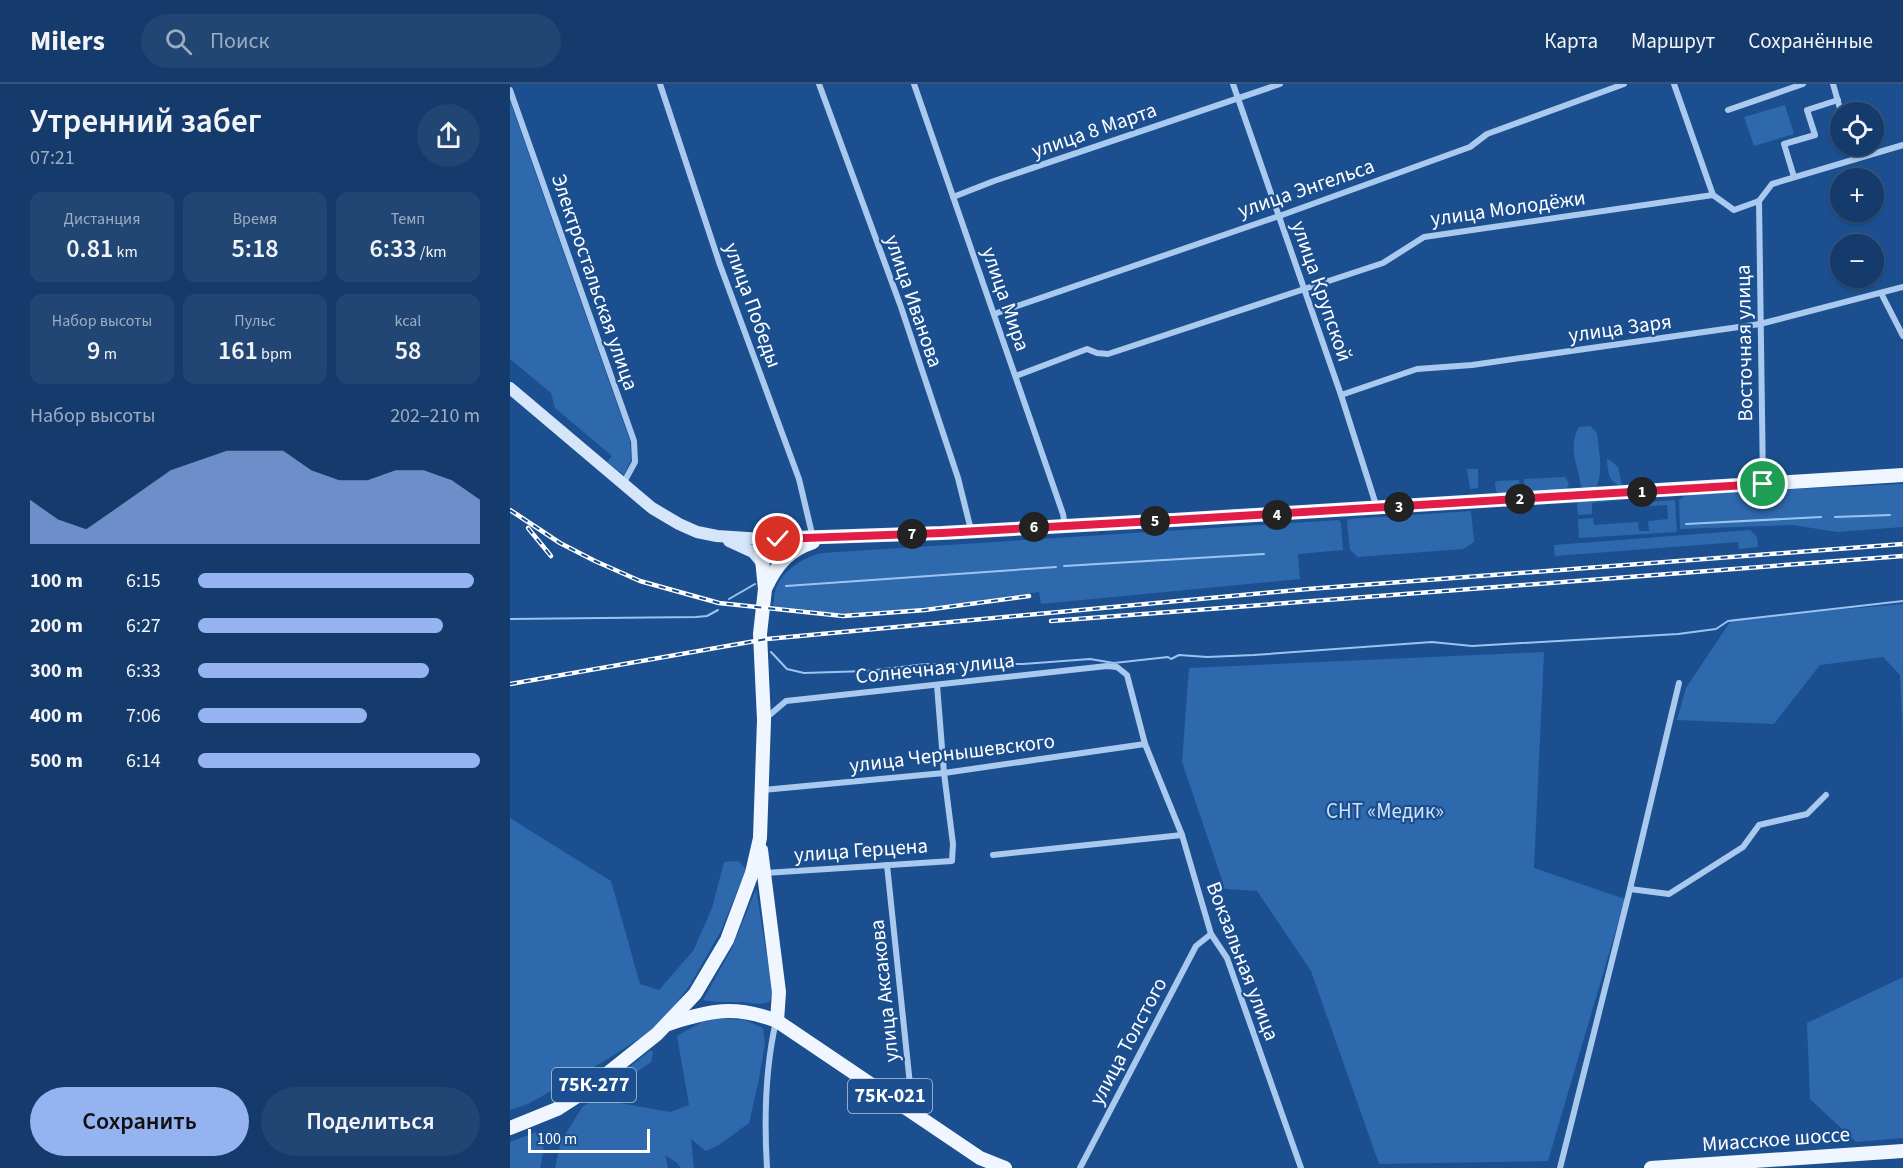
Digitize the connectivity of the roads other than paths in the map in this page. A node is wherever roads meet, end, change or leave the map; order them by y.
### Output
1 (660, 84) edge
2 (819, 84) edge
3 (914, 84) edge
4 (1233, 84) edge
5 (1280, 84) edge
6 (1624, 84) edge
7 (1674, 84) edge
8 (1803, 84) edge
9 (1833, 84) edge
10 (510, 90) edge
11 (1238, 99) junction
12 (1838, 100) joint
13 (1728, 110) dead end
14 (1903, 145) edge
15 (1853, 156) edge
16 (1854, 159) junction
17 (1794, 177) junction
18 (1713, 195) junction
19 (953, 197) junction
20 (1759, 201) junction
21 (1279, 216) junction
22 (1903, 287) edge
23 (1304, 289) junction
24 (1881, 293) junction
25 (994, 314) junction
26 (1760, 324) junction
27 (1903, 336) edge
28 (1016, 376) junction
29 (510, 388) edge
30 (1341, 395) junction
31 (1903, 475) edge
32 (623, 484) junction
33 (1763, 484) junction
34 (1377, 509) junction
35 (1065, 525) junction
36 (971, 531) junction
37 (717, 536) junction
38 (819, 538) junction
39 (763, 539) junction
40 (778, 539) junction
41 (763, 564) junction
42 (778, 564) junction
43 (765, 589) junction
44 (1117, 667) joint
45 (1679, 683) dead end
46 (938, 685) junction
47 (764, 720) junction
48 (1145, 744) junction
49 (944, 773) junction
50 (763, 790) junction
51 (1826, 795) dead end
52 (1182, 835) junction
53 (760, 838) junction
54 (993, 855) dead end
55 (887, 865) junction
56 (764, 873) junction
57 (1630, 889) junction
58 (1211, 934) junction
59 (777, 1021) junction
60 (666, 1024) junction
61 (913, 1113) junction
62 (510, 1128) edge
63 (1903, 1152) edge
64 (767, 1168) edge
65 (1005, 1168) edge
66 (1080, 1168) edge
67 (1301, 1168) edge
68 (1560, 1168) edge
69 (1651, 1168) edge

1 - 38 street, улица Победы
2 - 36 street, улица Иванова
3 - 19 street, улица Мира
4 - 11 street, улица Крупской
5 - 11 street, улица 8 Марта
6 - 21 street, улица Энгельса
7 - 18 street
8 - 13 street
9 - 12 street
10 - 32 street, Электростальская улица
11 - 19 street, улица 8 Марта
11 - 21 street, улица Крупской
12 - 17 street
14 - 16 street
15 - 16 street
16 - 17 street
17 - 20 street
18 - 20 street
18 - 23 street, улица Молодёжи
19 - 25 street, улица Мира
20 - 26 street, Восточная улица
21 - 23 street, улица Крупской
21 - 25 street, улица Энгельса
22 - 24 street, улица Заря
23 - 28 street, улица Молодёжи
23 - 30 street, улица Крупской
24 - 26 street, улица Заря
24 - 27 street
25 - 28 street, улица Мира
26 - 30 street, улица Заря
26 - 33 street, Восточная улица
28 - 35 street, улица Мира
29 - 32 main road
30 - 34 street, улица Крупской
31 - 33 main road
32 - 37 main road
33 - 34 main road
34 - 35 main road
35 - 36 main road
36 - 38 main road
37 - 39 main road
37 - 41 main road
38 - 40 main road
38 - 42 main road
39 - 40 main road
39 - 41 main road
40 - 42 main road
41 - 43 main road
42 - 43 main road
43 - 47 main road
44 - 46 street, Солнечная улица
44 - 48 street, Вокзальная улица
45 - 57 street
46 - 47 street, Солнечная улица
46 - 49 street
47 - 50 main road
48 - 49 street, улица Чернышевского
48 - 52 street, Вокзальная улица
49 - 50 street, улица Чернышевского
49 - 55 street, улица Герцена
50 - 53 main road
51 - 57 street
52 - 54 street
52 - 58 street, Вокзальная улица
53 - 56 main road
53 - 60 main road
55 - 56 street, улица Герцена
55 - 61 street, улица Аксакова
56 - 59 main road
57 - 68 street
58 - 66 street, улица Толстого
58 - 67 street, Вокзальная улица
59 - 60 main road, 75К-021
59 - 61 main road, 75К-021
59 - 64 street
60 - 62 main road, 75К-277
61 - 65 main road, 75К-021
63 - 69 main road, Миасское шоссе

